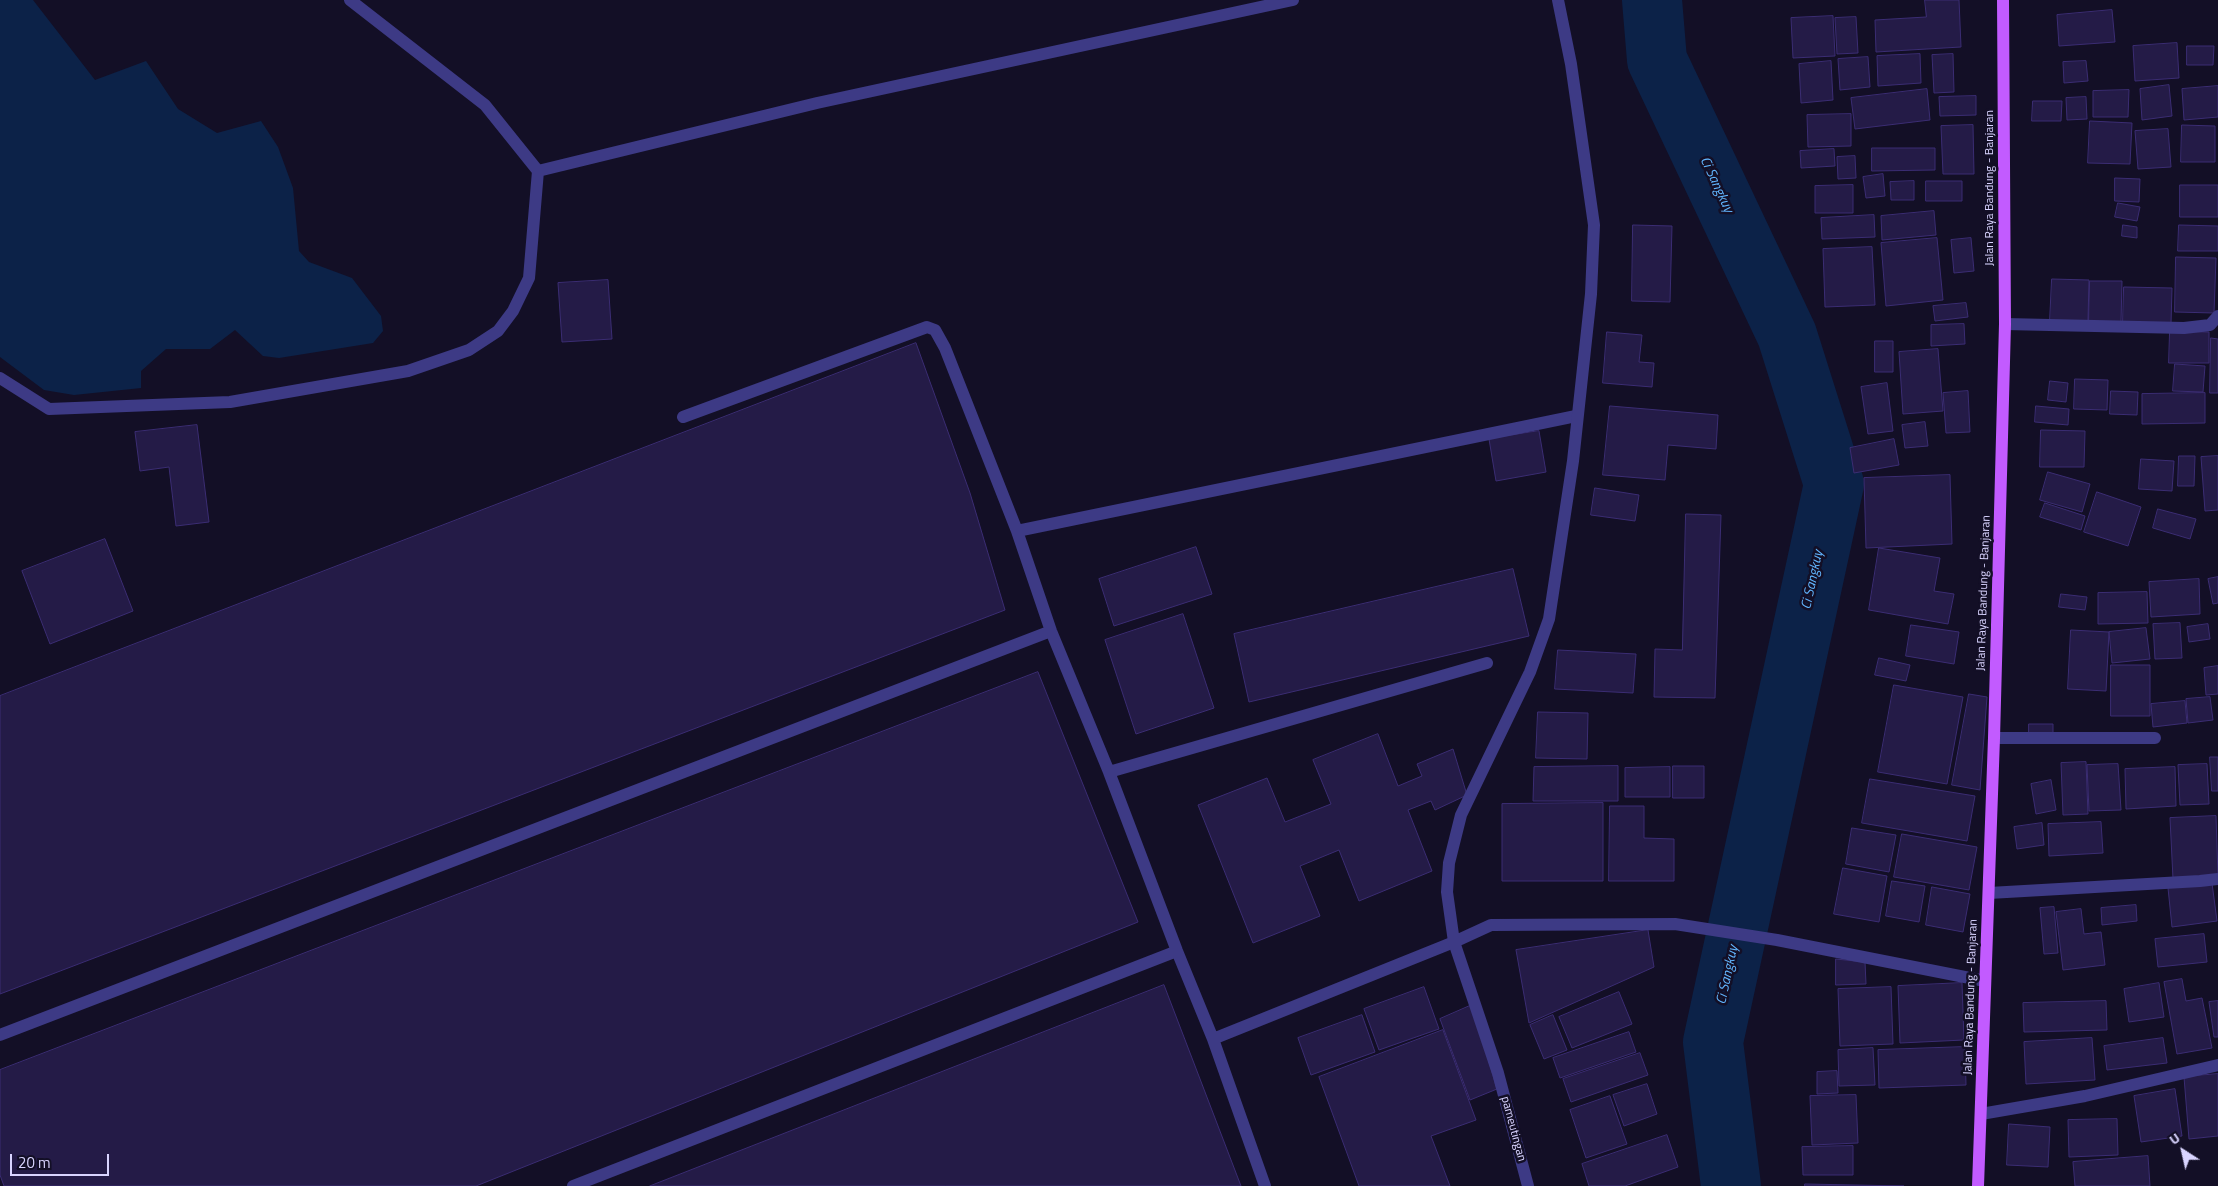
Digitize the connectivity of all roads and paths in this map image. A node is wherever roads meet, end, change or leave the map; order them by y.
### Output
1 (350, 0) edge
2 (1293, 0) edge
3 (1558, 0) edge
4 (2003, 0) edge
5 (538, 171) junction
6 (2218, 316) edge
7 (2005, 324) junction
8 (0, 378) edge
9 (1576, 416) junction
10 (683, 417) dead end
11 (1017, 531) junction
12 (1051, 631) junction
13 (1487, 663) dead end
14 (1994, 738) junction
15 (2155, 738) dead end
16 (1109, 772) junction
17 (2218, 879) edge
18 (1989, 893) junction
19 (1454, 942) junction
20 (1177, 951) junction
21 (1986, 980) junction
22 (0, 1035) edge
23 (1213, 1039) junction
24 (2218, 1065) edge
25 (1980, 1114) junction
26 (573, 1186) edge
27 (1265, 1186) edge
28 (1528, 1186) edge
29 (1978, 1186) edge

1 - 5 street
2 - 5 street
3 - 9 street, pameutingan
4 - 7 main road, Jalan Raya Bandung - Banjaran
5 - 8 street
6 - 7 street
7 - 14 main road, Jalan Raya Bandung - Banjaran
9 - 11 street
9 - 19 street, pameutingan
10 - 11 street
11 - 12 street
12 - 16 street
12 - 22 street
13 - 16 street
14 - 15 street
14 - 18 main road, Jalan Raya Bandung - Banjaran
16 - 20 street
17 - 18 street
18 - 21 main road, Jalan Raya Bandung - Banjaran
19 - 21 street
19 - 23 street
19 - 28 street, pameutingan
20 - 23 street
20 - 26 street
21 - 25 main road, Jalan Raya Bandung - Banjaran
23 - 27 street
24 - 25 street
25 - 29 main road, Jalan Raya Bandung - Banjaran

